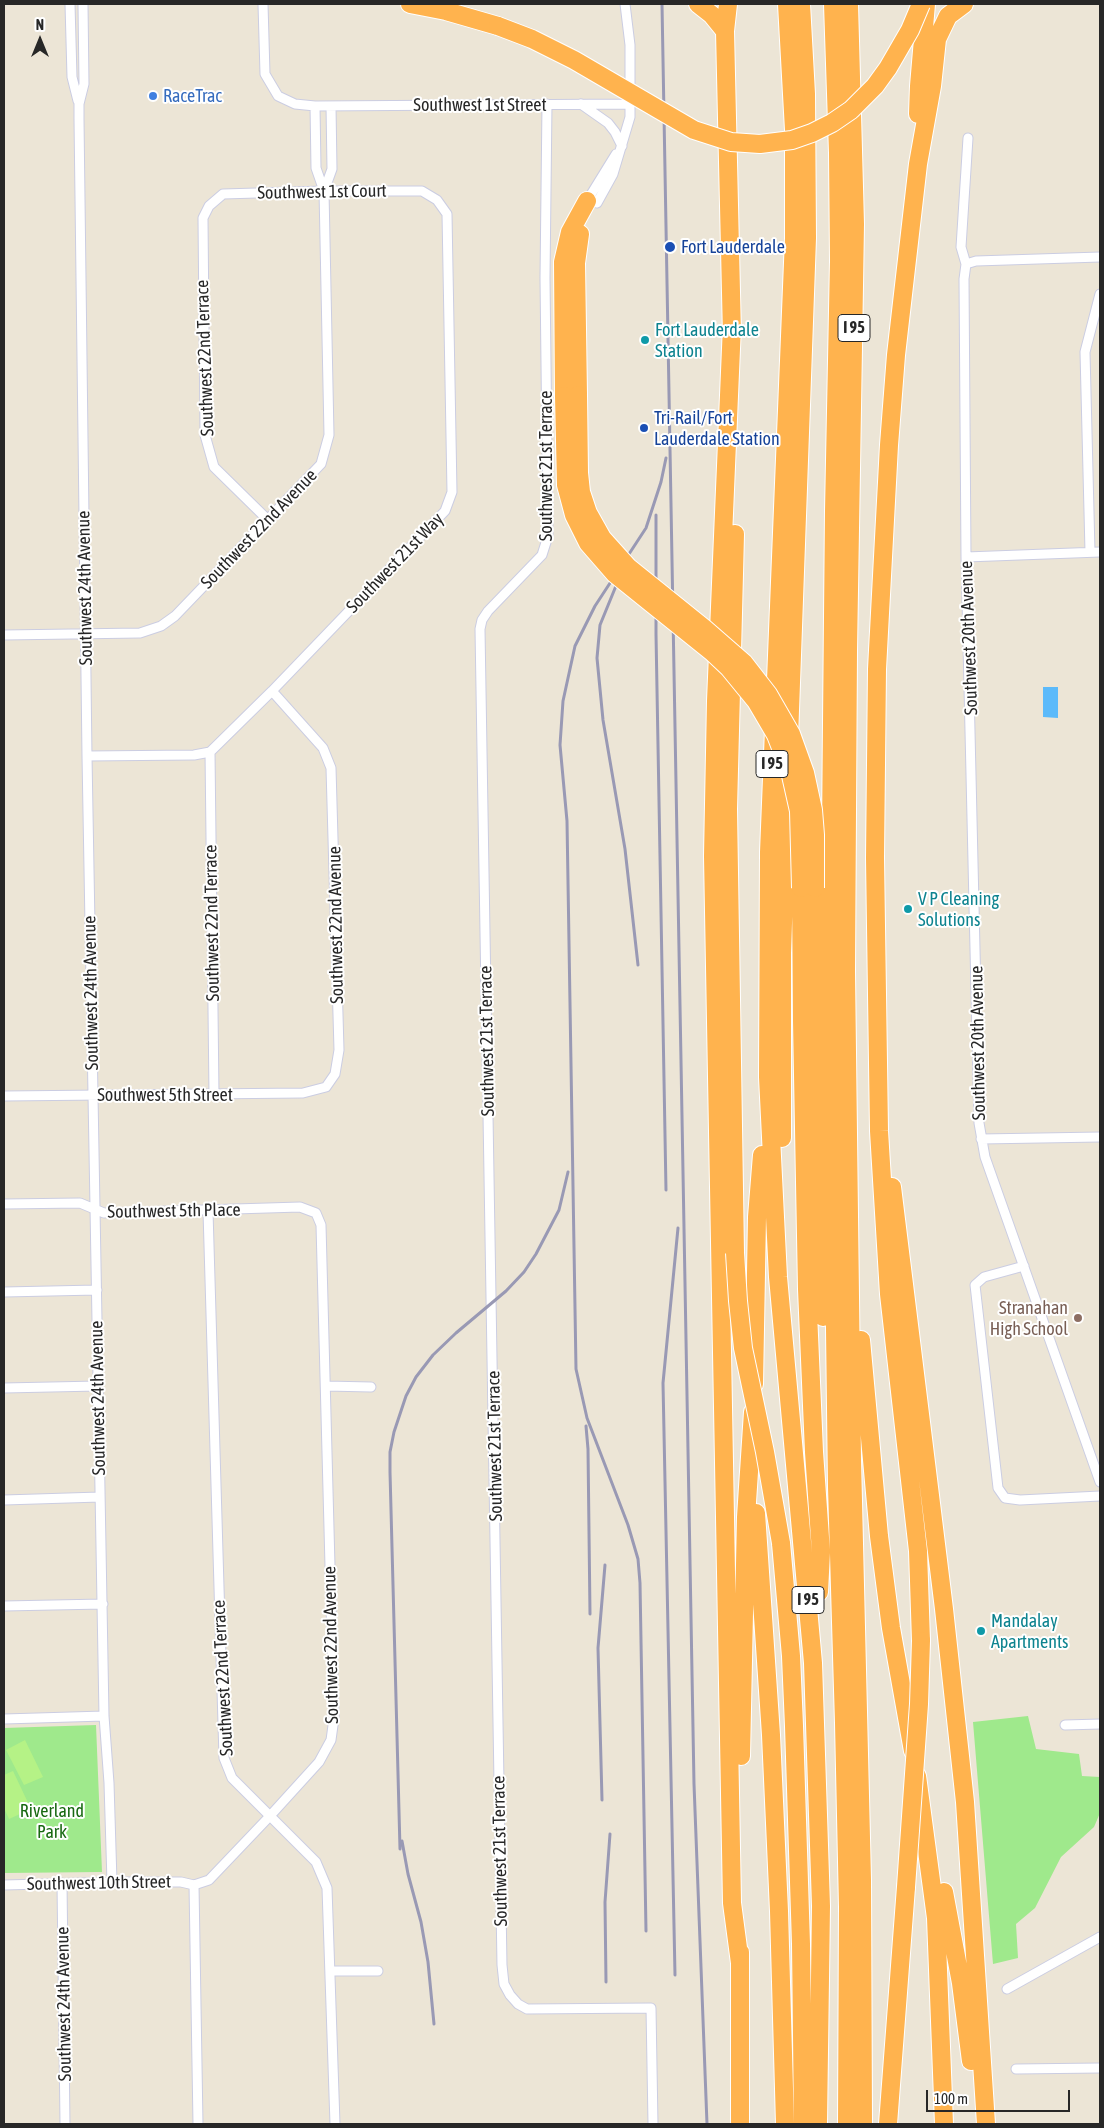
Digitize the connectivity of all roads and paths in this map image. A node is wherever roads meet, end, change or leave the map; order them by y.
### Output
1 (70, 4) edge
2 (83, 4) edge
3 (263, 4) edge
4 (410, 4) edge
5 (625, 4) edge
6 (698, 4) edge
7 (728, 4) edge
8 (788, 4) edge
9 (801, 4) edge
10 (834, 4) edge
11 (849, 4) edge
12 (921, 4) edge
13 (926, 4) edge
14 (964, 4) edge
15 (725, 31) junction
16 (78, 104) junction
17 (547, 104) junction
18 (580, 104) junction
19 (630, 104) junction
20 (315, 106) junction
21 (331, 106) junction
22 (968, 138) dead end
23 (622, 146) junction
24 (918, 164) junction
25 (324, 191) junction
26 (437, 200) joint
27 (592, 202) joint
28 (209, 206) joint
29 (1100, 257) edge
30 (966, 264) junction
31 (1100, 294) edge
32 (732, 325) junction
33 (267, 519) junction
34 (1090, 552) junction
35 (1100, 552) edge
36 (966, 557) junction
37 (86, 634) junction
38 (4, 635) edge
39 (272, 691) junction
40 (210, 752) junction
41 (87, 756) junction
42 (808, 888) junction
43 (878, 1028) junction
44 (768, 1077) junction
45 (326, 1087) joint
46 (93, 1095) junction
47 (214, 1095) junction
48 (4, 1096) edge
49 (1100, 1136) edge
50 (981, 1139) junction
51 (4, 1204) edge
52 (94, 1210) junction
53 (208, 1211) junction
54 (316, 1213) joint
55 (850, 1235) junction
56 (1024, 1266) junction
57 (97, 1290) junction
58 (4, 1292) edge
59 (98, 1386) junction
60 (326, 1386) junction
61 (371, 1387) dead end
62 (4, 1388) edge
63 (752, 1440) junction
64 (1100, 1482) edge
65 (837, 1487) junction
66 (1100, 1496) edge
67 (100, 1498) junction
68 (4, 1500) edge
69 (819, 1592) junction
70 (103, 1604) junction
71 (4, 1606) edge
72 (104, 1716) junction
73 (4, 1719) edge
74 (1065, 1724) dead end
75 (1100, 1724) edge
76 (920, 1794) junction
77 (269, 1817) junction
78 (112, 1882) junction
79 (62, 1883) junction
80 (4, 1885) edge
81 (194, 1885) junction
82 (1098, 1941) edge
83 (740, 1963) junction
84 (331, 1971) junction
85 (378, 1971) dead end
86 (1007, 1990) dead end
87 (1100, 2068) edge
88 (1016, 2070) dead end
89 (65, 2124) edge
90 (198, 2124) edge
91 (335, 2124) edge
92 (653, 2124) edge
93 (740, 2124) edge
94 (784, 2124) edge
95 (803, 2124) edge
96 (818, 2124) edge
97 (829, 2124) edge
98 (847, 2124) edge
99 (863, 2124) edge
100 (888, 2124) edge
101 (944, 2124) edge
102 (977, 2124) edge
103 (986, 2124) edge

1 - 16 street, Southwest 24th Avenue
2 - 16 street, Southwest 24th Avenue
3 - 20 street
4 - 12 highway, bridge
5 - 19 street
6 - 15 highway
7 - 15 highway
8 - 44 highway, I 95
9 - 69 highway
10 - 65 highway
11 - 55 highway, I 95
13 - 24 highway
14 - 24 highway
15 - 32 highway
16 - 37 street, Southwest 24th Avenue
17 - 18 street, Southwest 1st Street
17 - 21 street, Southwest 1st Street
17 - 92 street, Southwest 21st Terrace
18 - 19 street, Southwest 1st Street
18 - 23 street
19 - 23 street
20 - 21 street
20 - 25 street, Southwest 22nd Avenue
21 - 25 street, Southwest 22nd Avenue
22 - 30 street, Southwest 20th Avenue
23 - 27 street
24 - 43 highway
25 - 26 street, Southwest 1st Court
25 - 28 street, Southwest 1st Court
25 - 33 street, Southwest 22nd Avenue
26 - 39 street, Southwest 21st Way
27 - 42 highway, bridge
28 - 33 street, Southwest 22nd Terrace
29 - 30 street
30 - 36 street, Southwest 20th Avenue
31 - 34 street
32 - 83 highway
32 - 95 highway, bridge
33 - 37 street, Southwest 22nd Avenue
34 - 35 street
34 - 36 street
36 - 50 street, Southwest 20th Avenue
37 - 38 street, Southwest 22nd Avenue
37 - 41 street, Southwest 24th Avenue
39 - 40 street, Southwest 21st Way
39 - 45 street, Southwest 22nd Avenue
40 - 41 street
40 - 47 street, Southwest 22nd Terrace
41 - 46 street, Southwest 24th Avenue
42 - 65 highway
42 - 69 highway
43 - 100 highway, bridge
43 - 103 highway
44 - 63 highway
44 - 96 highway, I 95
45 - 47 street, Southwest 5th Street
46 - 47 street, Southwest 5th Street
46 - 48 street, Southwest 5th Street
46 - 52 street, Southwest 24th Avenue
49 - 50 street
50 - 56 street, Southwest 20th Avenue
51 - 52 street, Southwest 5th Place
52 - 53 street, Southwest 5th Place
52 - 57 street, Southwest 24th Avenue
53 - 54 street, Southwest 5th Place
53 - 77 street, Southwest 22nd Terrace
54 - 60 street, Southwest 22nd Avenue
55 - 76 highway
55 - 99 highway, I 95
56 - 64 street, Southwest 20th Avenue
56 - 66 street
57 - 58 street
57 - 59 street, Southwest 24th Avenue
59 - 62 street
59 - 67 street, Southwest 24th Avenue
60 - 61 street
60 - 77 street, Southwest 22nd Avenue
63 - 83 highway
63 - 94 highway
65 - 98 highway
67 - 68 street
67 - 70 street, Southwest 24th Avenue
69 - 97 highway
70 - 71 street
70 - 72 street, Southwest 24th Avenue
72 - 73 street
72 - 78 street, Southwest 24th Avenue
74 - 75 street
76 - 101 highway
76 - 102 highway
77 - 81 street
77 - 84 street
78 - 79 street, Southwest 10th Street
78 - 81 street, Southwest 10th Street
79 - 80 street, Southwest 10th Street
79 - 89 street, Southwest 24th Avenue
81 - 90 street
82 - 86 street
83 - 93 highway
84 - 85 street
84 - 91 street
87 - 88 street

